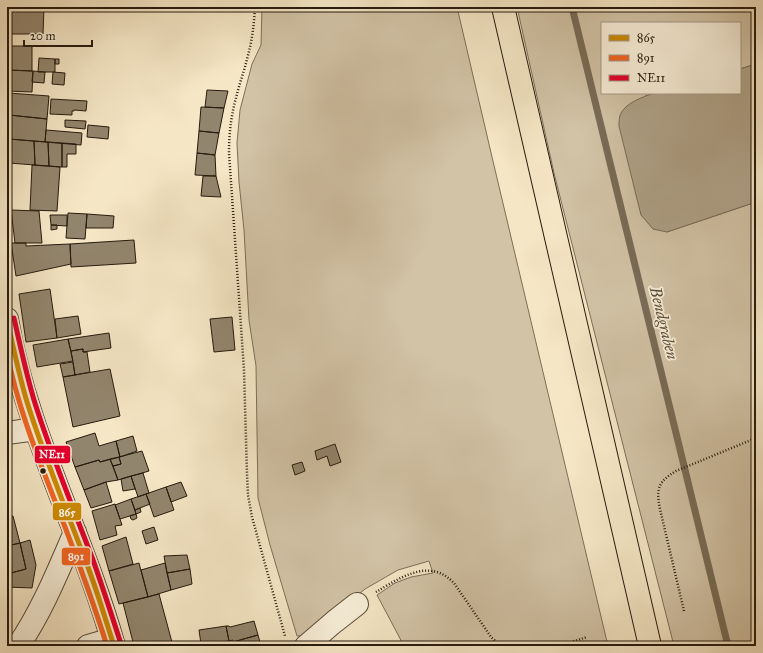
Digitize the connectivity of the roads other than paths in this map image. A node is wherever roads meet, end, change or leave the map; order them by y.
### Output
1 (503, 7) edge
2 (7, 319) edge
3 (36, 429) junction
4 (7, 433) edge
5 (75, 532) junction
6 (357, 604) road end
7 (113, 642) edge
8 (296, 642) edge
9 (18, 646) edge
10 (88, 646) edge
11 (650, 646) edge

1 - 11 main road
2 - 3 street
3 - 4 street
3 - 5 street
5 - 7 street
5 - 9 street
6 - 8 street
7 - 10 street

